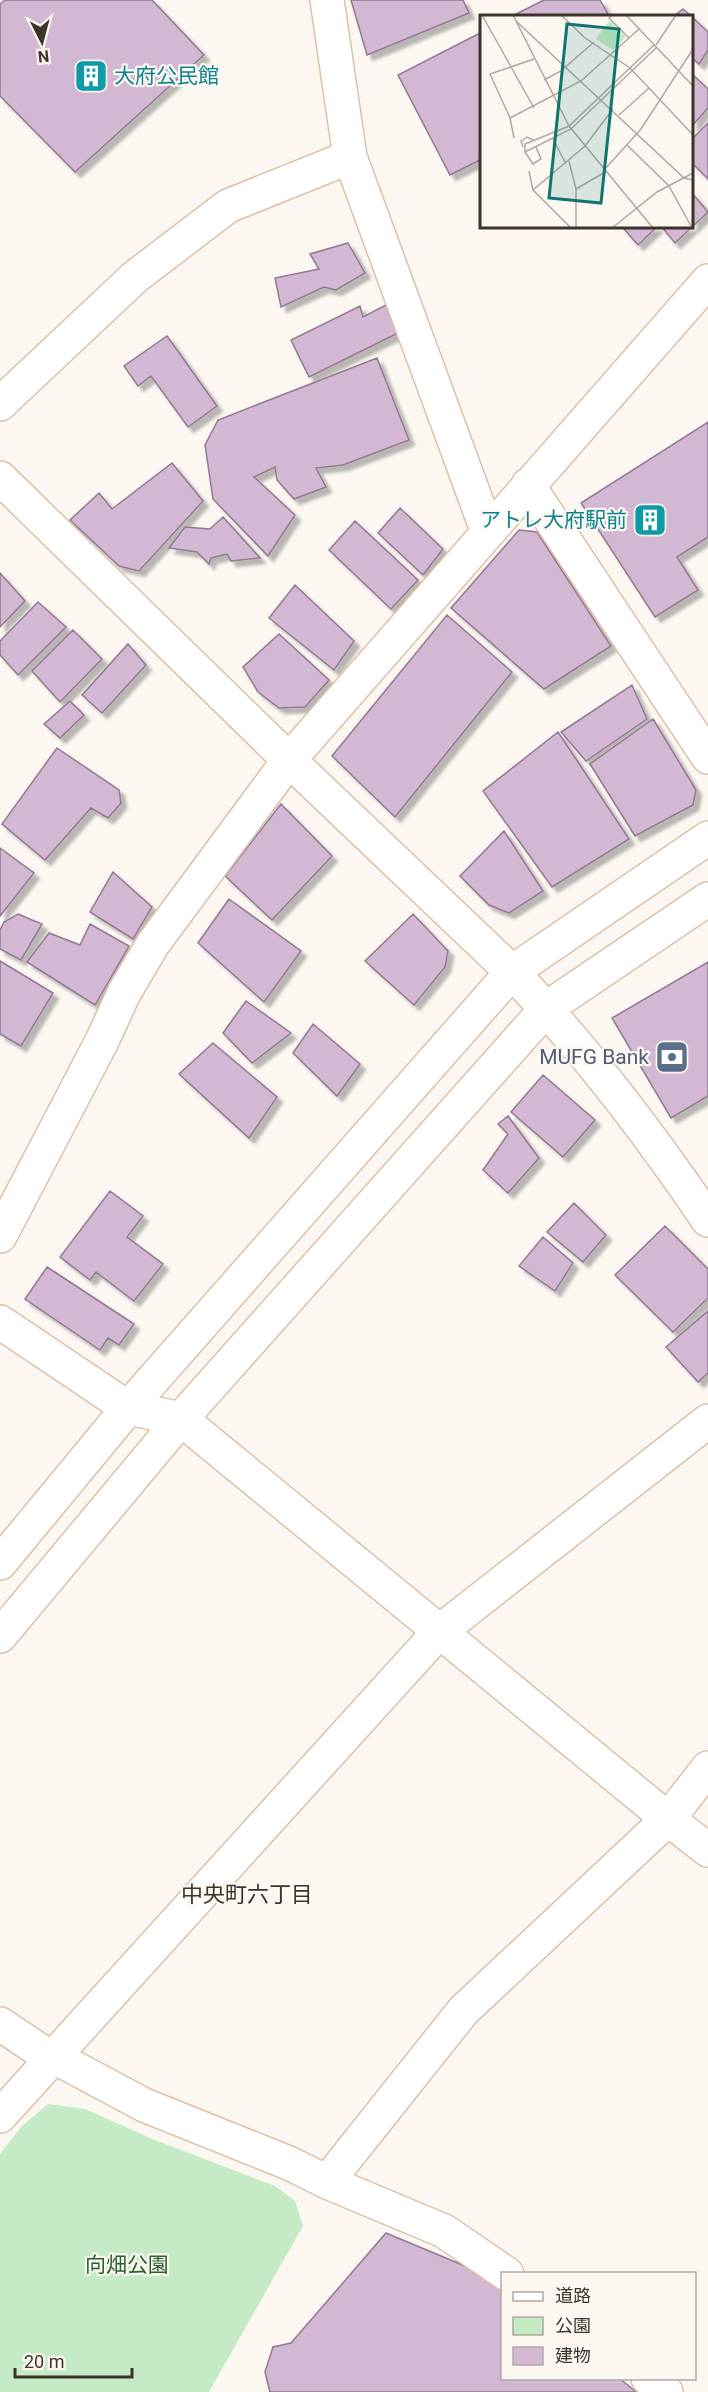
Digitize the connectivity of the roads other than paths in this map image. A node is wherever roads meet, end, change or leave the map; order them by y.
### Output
1 (327, 0) edge
2 (350, 157) junction
3 (708, 281) edge
4 (0, 404) edge
5 (0, 478) edge
6 (528, 484) junction
7 (487, 530) junction
8 (708, 757) edge
9 (289, 760) junction
10 (708, 837) edge
11 (708, 899) edge
12 (512, 972) junction
13 (547, 1008) junction
14 (708, 1220) edge
15 (0, 1236) edge
16 (0, 1322) edge
17 (128, 1408) junction
18 (181, 1419) junction
19 (708, 1421) edge
20 (0, 1563) edge
21 (439, 1632) junction
22 (0, 1636) edge
23 (708, 1768) edge
24 (668, 1819) junction
25 (708, 1850) edge
26 (0, 2024) edge
27 (51, 2058) junction
28 (0, 2116) edge
29 (327, 2182) junction
30 (504, 2272) edge
31 (649, 2380) edge
32 (666, 2392) edge

1 - 2 street
2 - 4 street
2 - 7 street
3 - 6 street
5 - 9 street
6 - 7 street
6 - 8 street
7 - 9 street
9 - 12 street
9 - 15 street
10 - 12 street
11 - 13 street
12 - 13 street
12 - 17 street
13 - 14 street
13 - 18 street
16 - 17 street
17 - 18 street
17 - 20 street
18 - 21 street
18 - 22 street
19 - 21 street
21 - 24 street
21 - 27 street
23 - 24 street
24 - 25 street
24 - 29 street
26 - 27 street
27 - 28 street
27 - 29 street
29 - 30 street
31 - 32 street

